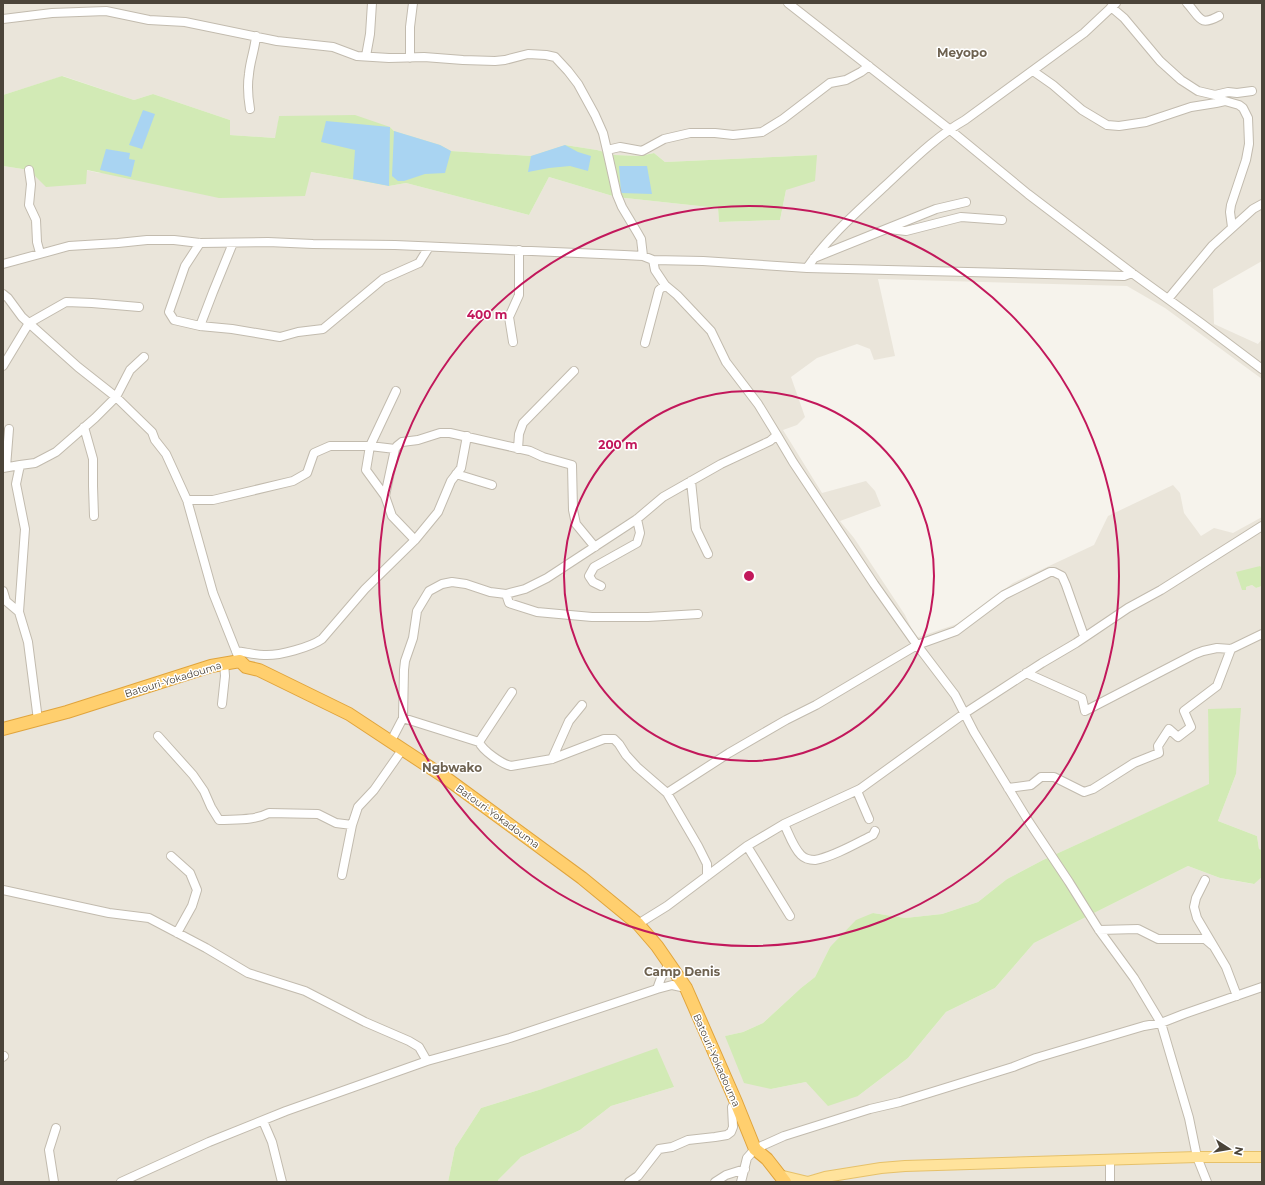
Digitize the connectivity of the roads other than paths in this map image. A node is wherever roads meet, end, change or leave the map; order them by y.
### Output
1 (372, 3) edge
2 (413, 3) edge
3 (788, 3) edge
4 (1187, 3) edge
5 (1114, 5) edge
6 (1219, 16) dead end
7 (3, 19) edge
8 (256, 36) junction
9 (366, 56) junction
10 (410, 58) junction
11 (869, 66) junction
12 (1033, 71) junction
13 (1252, 91) dead end
14 (250, 109) dead end
15 (949, 129) junction
16 (607, 150) junction
17 (29, 170) dead end
18 (966, 202) dead end
19 (1262, 204) edge
20 (1002, 220) dead end
21 (1232, 227) junction
22 (887, 229) junction
23 (200, 243) junction
24 (233, 243) junction
25 (429, 247) junction
26 (519, 250) junction
27 (40, 253) junction
28 (643, 256) junction
29 (814, 258) junction
30 (653, 260) junction
31 (3, 264) edge
32 (807, 268) junction
33 (1132, 273) junction
34 (665, 285) junction
35 (3, 294) edge
36 (1168, 299) junction
37 (139, 307) dead end
38 (29, 323) junction
39 (200, 326) junction
40 (513, 342) dead end
41 (646, 343) dead end
42 (144, 357) dead end
43 (3, 366) edge
44 (1262, 369) edge
45 (574, 371) dead end
46 (396, 391) dead end
47 (116, 397) junction
48 (84, 427) junction
49 (9, 429) dead end
50 (467, 436) junction
51 (777, 436) junction
52 (370, 446) junction
53 (395, 449) junction
54 (518, 449) junction
55 (20, 464) junction
56 (4, 468) edge
57 (456, 474) junction
58 (691, 482) junction
59 (492, 485) dead end
60 (385, 496) junction
61 (187, 500) junction
62 (94, 516) dead end
63 (637, 519) junction
64 (1262, 526) edge
65 (415, 540) junction
66 (595, 547) junction
67 (708, 554) dead end
68 (601, 586) dead end
69 (3, 591) edge
70 (506, 594) junction
71 (19, 612) junction
72 (698, 614) dead end
73 (1262, 634) edge
74 (1084, 636) junction
75 (917, 646) junction
76 (1231, 649) junction
77 (238, 656) junction
78 (224, 663) junction
79 (1026, 673) junction
80 (512, 692) dead end
81 (222, 704) dead end
82 (582, 705) dead end
83 (965, 713) junction
84 (403, 718) junction
85 (38, 720) junction
86 (3, 729) edge
87 (158, 736) dead end
88 (391, 742) junction
89 (479, 742) junction
90 (402, 750) junction
91 (552, 759) junction
92 (1008, 788) junction
93 (857, 791) junction
94 (667, 793) junction
95 (869, 819) dead end
96 (784, 824) junction
97 (352, 825) junction
98 (875, 831) dead end
99 (747, 846) junction
100 (171, 856) dead end
101 (707, 864) junction
102 (716, 870) junction
103 (342, 875) dead end
104 (707, 876) junction
105 (1205, 880) dead end
106 (3, 890) edge
107 (790, 916) dead end
108 (638, 924) junction
109 (1099, 930) junction
110 (177, 933) junction
111 (1217, 950) junction
112 (670, 964) junction
113 (1262, 987) edge
114 (686, 988) junction
115 (657, 989) junction
116 (1237, 996) junction
117 (1160, 1023) junction
118 (428, 1061) junction
119 (736, 1102) junction
120 (263, 1121) junction
121 (56, 1128) dead end
122 (755, 1149) junction
123 (1197, 1157) junction
124 (1262, 1157) edge
125 (1110, 1159) junction
126 (744, 1169) junction
127 (782, 1178) edge
128 (136, 1179) edge
129 (54, 1182) edge
130 (121, 1182) edge
131 (282, 1182) edge
132 (630, 1182) edge
133 (715, 1182) edge
134 (741, 1182) edge
135 (807, 1182) edge
136 (1110, 1182) edge
137 (1207, 1182) edge

1 - 9 street
2 - 10 street
3 - 11 street
4 - 6 street
5 - 12 street
5 - 13 street
7 - 8 street
8 - 9 street
8 - 14 street
9 - 10 street
10 - 16 street
11 - 15 street
11 - 16 street
12 - 15 street
12 - 21 street
15 - 29 street
15 - 33 street
16 - 28 street
17 - 27 street
18 - 22 street
19 - 21 street
20 - 22 street
21 - 36 street
22 - 29 street
23 - 24 street
23 - 27 street
23 - 39 street
24 - 25 street
24 - 39 street
25 - 26 street
25 - 39 street
26 - 28 street
26 - 40 street
27 - 31 street
28 - 30 street
29 - 32 street
30 - 32 street
30 - 34 street
32 - 33 street
33 - 36 street
34 - 41 street
34 - 51 street
35 - 38 street
36 - 44 street
37 - 38 street
38 - 43 street
38 - 47 street
42 - 47 street
45 - 54 street
46 - 52 street
47 - 48 street
47 - 61 street
48 - 55 street
48 - 62 street
49 - 56 street
50 - 53 street
50 - 54 street
50 - 57 street
51 - 58 street
51 - 75 street
52 - 53 street
52 - 60 street
52 - 61 street
53 - 60 street
54 - 66 street
55 - 56 street
55 - 71 street
57 - 59 street
57 - 65 street
58 - 63 street
58 - 67 street
60 - 65 street
61 - 77 street
63 - 66 street
63 - 68 street
64 - 74 street
65 - 77 street
66 - 70 street
69 - 71 street
70 - 72 street
70 - 84 street
71 - 85 street
73 - 76 street
74 - 75 street
74 - 79 street
75 - 83 street
75 - 94 street
76 - 79 street
76 - 92 street
77 - 78 highway, Batouri-Yokadouma
77 - 88 highway, Batouri-Yokadouma
78 - 81 street
78 - 85 highway, Batouri-Yokadouma
79 - 83 street
80 - 89 street
82 - 91 street
83 - 92 street
83 - 93 street
84 - 88 street
84 - 89 street
85 - 86 highway, Batouri-Yokadouma
87 - 97 street
88 - 90 highway, Batouri-Yokadouma
89 - 91 street
90 - 97 street
90 - 108 highway, Batouri-Yokadouma
91 - 94 street
92 - 109 street
93 - 95 street
93 - 96 street
94 - 101 street
96 - 98 street
96 - 99 street
97 - 103 street
99 - 102 street
99 - 107 street
100 - 110 street
101 - 102 street
101 - 104 street
102 - 104 street
104 - 108 street
105 - 111 street
106 - 110 street
108 - 112 highway, Batouri-Yokadouma
109 - 111 street
109 - 117 street
110 - 118 street
111 - 116 street
112 - 114 highway, Batouri-Yokadouma
112 - 115 street
113 - 116 street
114 - 115 street
114 - 119 highway, Batouri-Yokadouma
115 - 118 street
116 - 117 street
117 - 122 street
117 - 123 street
118 - 120 street
119 - 122 highway, Batouri-Yokadouma
119 - 132 street
120 - 128 street
120 - 131 street
121 - 129 street
122 - 126 street
122 - 127 highway, Batouri-Yokadouma
123 - 124 main road
123 - 125 main road
123 - 137 street
125 - 135 main road
125 - 136 street
126 - 133 street
126 - 134 street
127 - 135 main road
128 - 130 street

